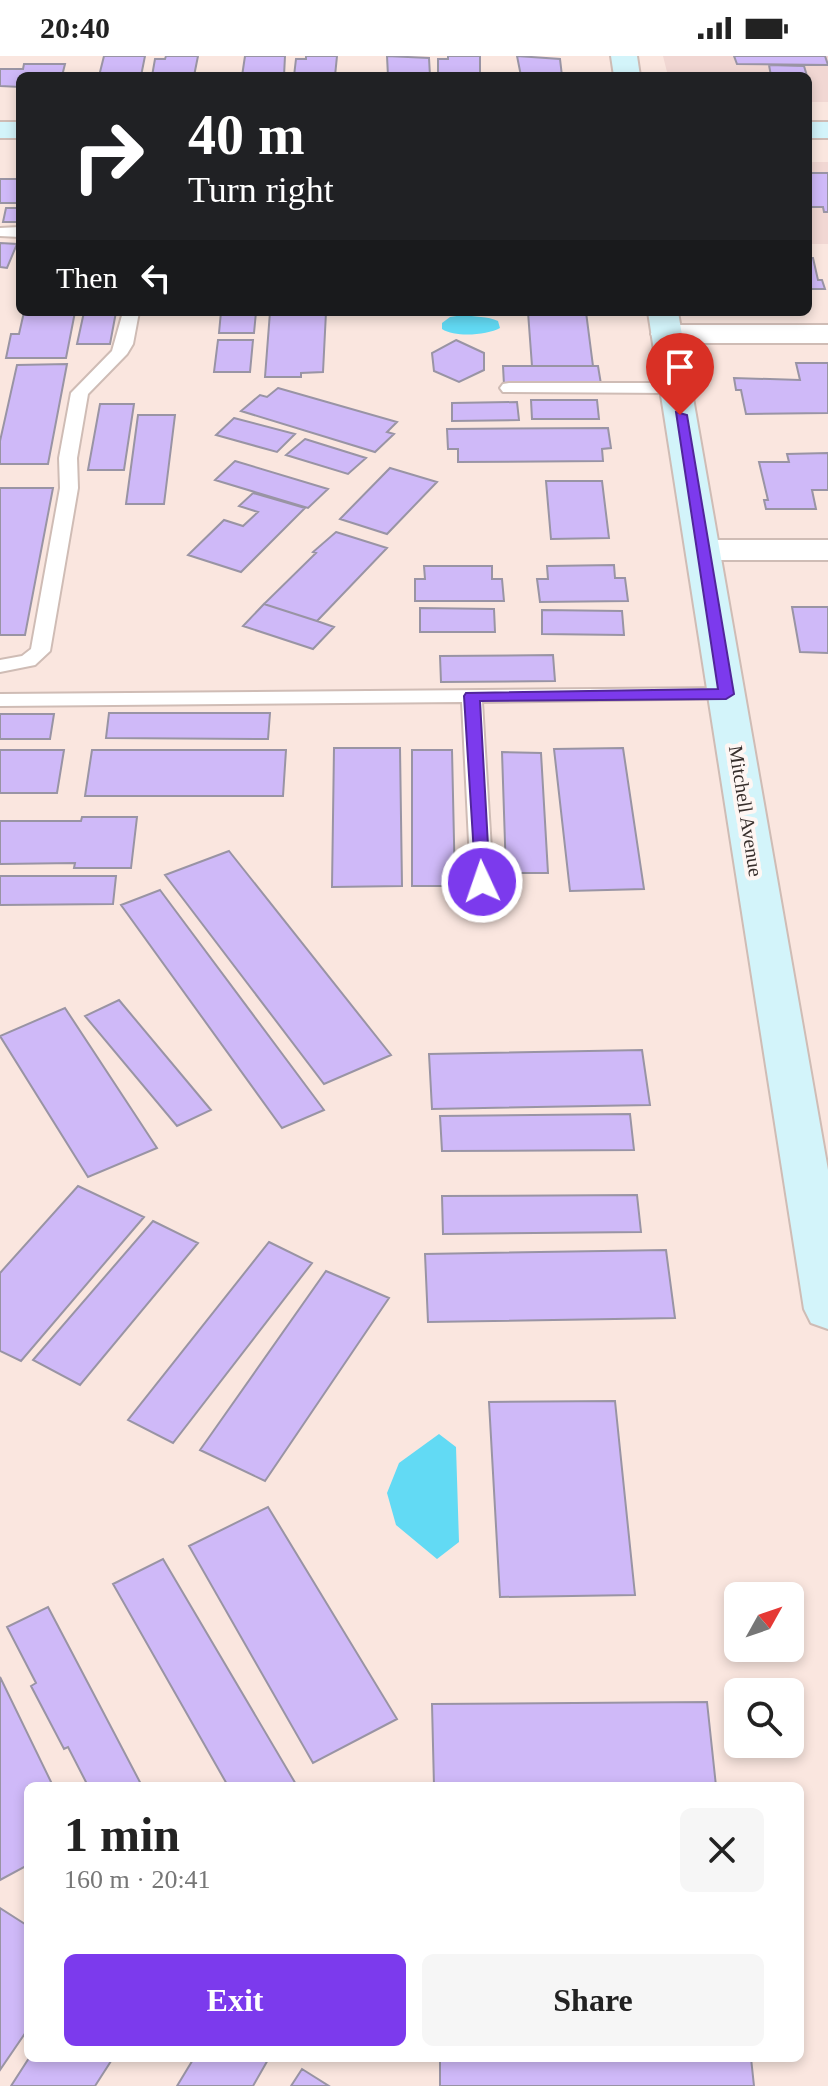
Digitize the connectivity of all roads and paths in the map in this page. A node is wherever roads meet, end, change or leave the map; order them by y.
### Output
1 (130, 316) edge
2 (664, 323) edge
3 (828, 334) edge
4 (509, 388) dead end
5 (676, 388) junction
6 (703, 550) junction
7 (828, 550) edge
8 (0, 666) edge
9 (726, 694) junction
10 (472, 696) junction
11 (0, 700) edge
12 (482, 882) dead end
13 (828, 1309) edge

1 - 8 lane
2 - 3 street
2 - 5 street, Mitchell Avenue
4 - 5 lane
5 - 6 street, Mitchell Avenue
6 - 7 street
6 - 9 street, Mitchell Avenue
9 - 10 lane
9 - 13 street, Mitchell Avenue
10 - 11 lane
10 - 12 lane

